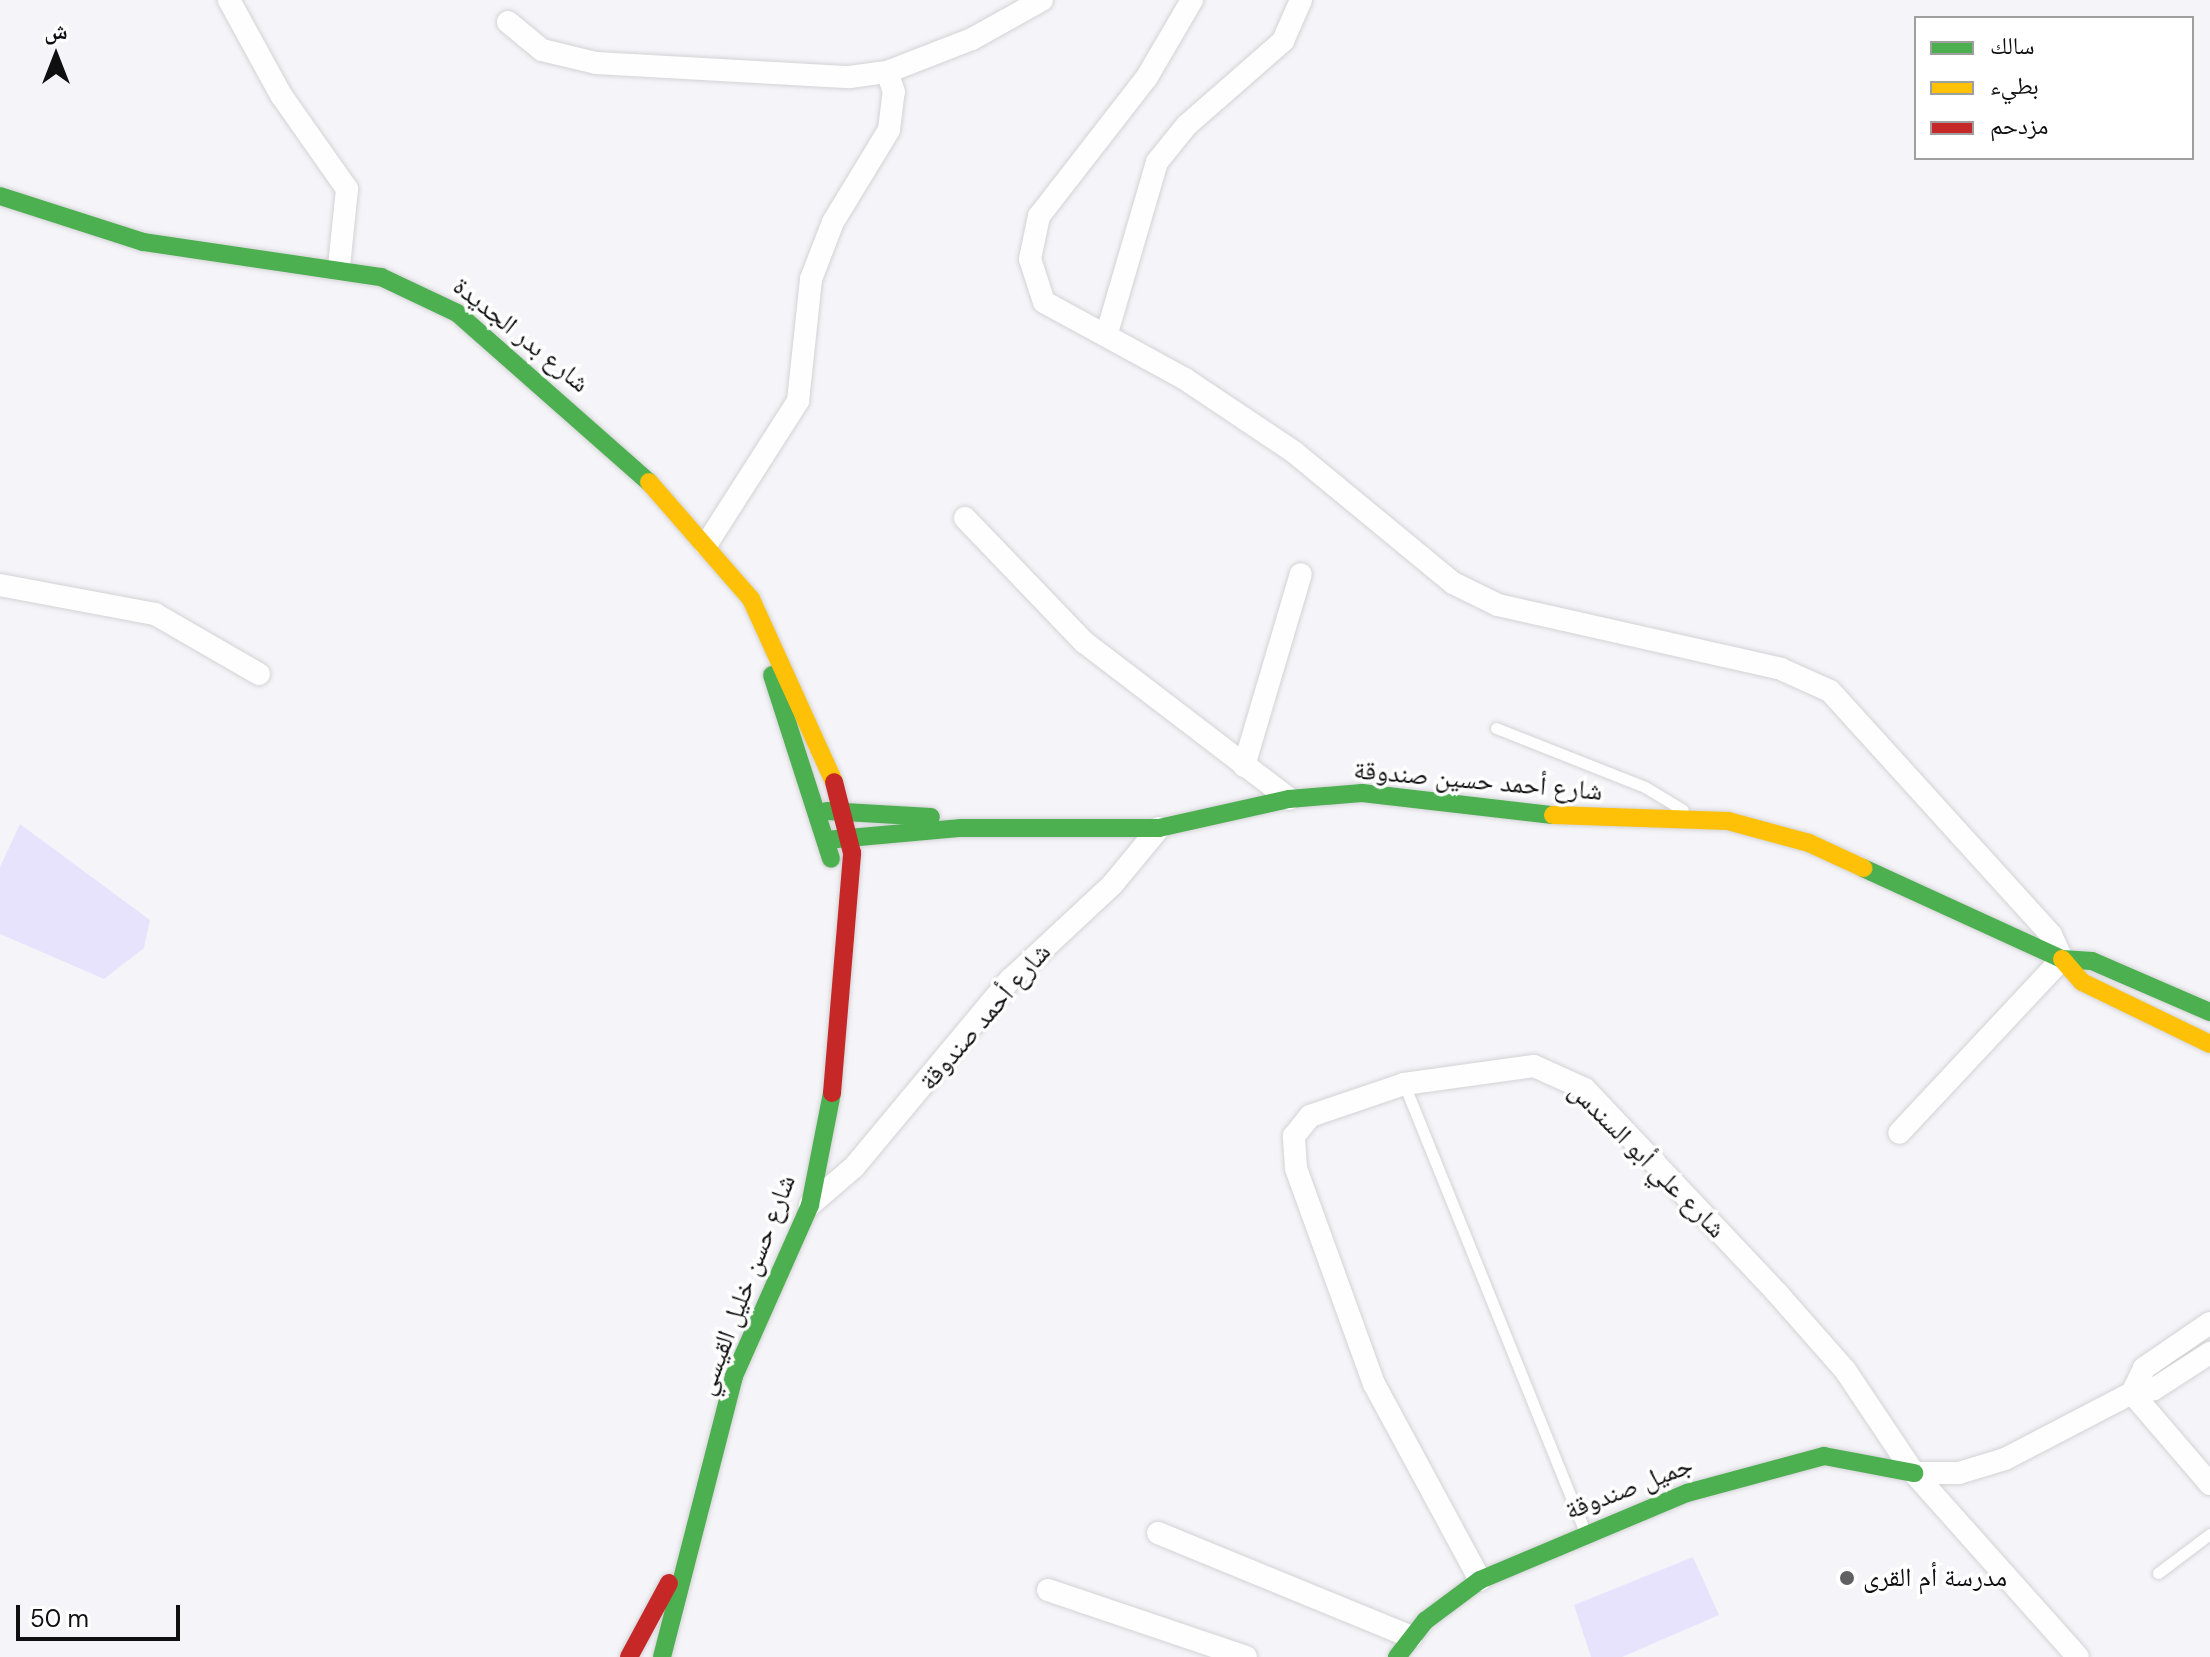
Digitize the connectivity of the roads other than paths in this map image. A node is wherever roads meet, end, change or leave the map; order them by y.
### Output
1 (229, 0) edge
2 (1042, 0) edge
3 (1192, 0) edge
4 (1301, 0) edge
5 (508, 22) dead end
6 (887, 72) junction
7 (0, 196) edge
8 (339, 267) junction
9 (1107, 333) junction
10 (965, 518) dead end
11 (706, 545) junction
12 (1301, 574) dead end
13 (0, 585) edge
14 (751, 599) junction
15 (259, 674) dead end
16 (1496, 728) dead end
17 (1244, 766) junction
18 (1289, 799) junction
19 (845, 807) junction
20 (818, 813) junction
21 (1694, 817) junction
22 (961, 828) junction
23 (1159, 828) junction
24 (851, 833) junction
25 (826, 840) junction
26 (845, 898) junction
27 (2062, 959) junction
28 (2210, 1012) edge
29 (2210, 1044) edge
30 (1404, 1084) junction
31 (1899, 1133) dead end
32 (810, 1205) junction
33 (2210, 1323) edge
34 (2210, 1353) edge
35 (2132, 1393) junction
36 (1914, 1473) junction
37 (2210, 1484) edge
38 (1585, 1531) junction
39 (1158, 1533) dead end
40 (2210, 1534) edge
41 (692, 1546) junction
42 (2158, 1573) dead end
43 (1480, 1580) junction
44 (1048, 1590) dead end
45 (1412, 1637) junction
46 (629, 1657) edge
47 (662, 1657) edge
48 (1246, 1657) edge
49 (1397, 1657) edge
50 (2078, 1657) edge

1 - 8 street
2 - 6 street
3 - 9 street
4 - 9 street
5 - 6 street
6 - 11 street
7 - 8 main road, شارع بدر الجديدة
8 - 11 main road, شارع بدر الجديدة
9 - 27 street
10 - 17 street
11 - 14 main road, شارع بدر الجديدة
12 - 17 street
13 - 15 street
14 - 19 main road, شارع بدر الجديدة
14 - 20 main road, شارع بدر الجديدة
16 - 21 lane
17 - 18 street
18 - 21 main road, شارع أحمد حسين صندوقة
18 - 23 main road, شارع أحمد حسين صندوقة
19 - 20 main road, شارع أحمد حسين صندوقة
19 - 22 main road, شارع أحمد حسين صندوقة
19 - 24 main road, شارع بدر الجديدة
20 - 25 main road, شارع بدر الجديدة
21 - 27 main road, شارع أحمد حسين صندوقة
22 - 23 main road, شارع أحمد حسين صندوقة
22 - 24 main road, شارع أحمد حسين صندوقة
23 - 32 street, شارع أحمد صندوقة
24 - 25 main road, شارع أحمد حسين صندوقة
24 - 26 main road, شارع حسن خليل القيسي
25 - 26 main road, شارع حسن خليل القيسي
26 - 32 main road, شارع حسن خليل القيسي
27 - 28 main road, شارع أحمد حسين صندوقة
27 - 29 main road, شارع أحمد حسين صندوقة
27 - 31 street
30 - 36 street, شارع علي أبو السندس
30 - 38 lane
30 - 43 street, شارع علي أبو السندس
32 - 41 main road, شارع حسن خليل القيسي
33 - 35 street
34 - 35 street
35 - 36 street
35 - 37 street
36 - 38 main road, جميل صندوقة
36 - 50 street, شارع علي أبو السندس
38 - 43 main road, جميل صندوقة
39 - 45 street
40 - 42 lane
41 - 46 main road, شارع حسن خليل القيسي
41 - 47 main road, شارع حسن خليل القيسي
43 - 45 main road, جميل صندوقة
44 - 48 street
45 - 49 main road, جميل صندوقة

